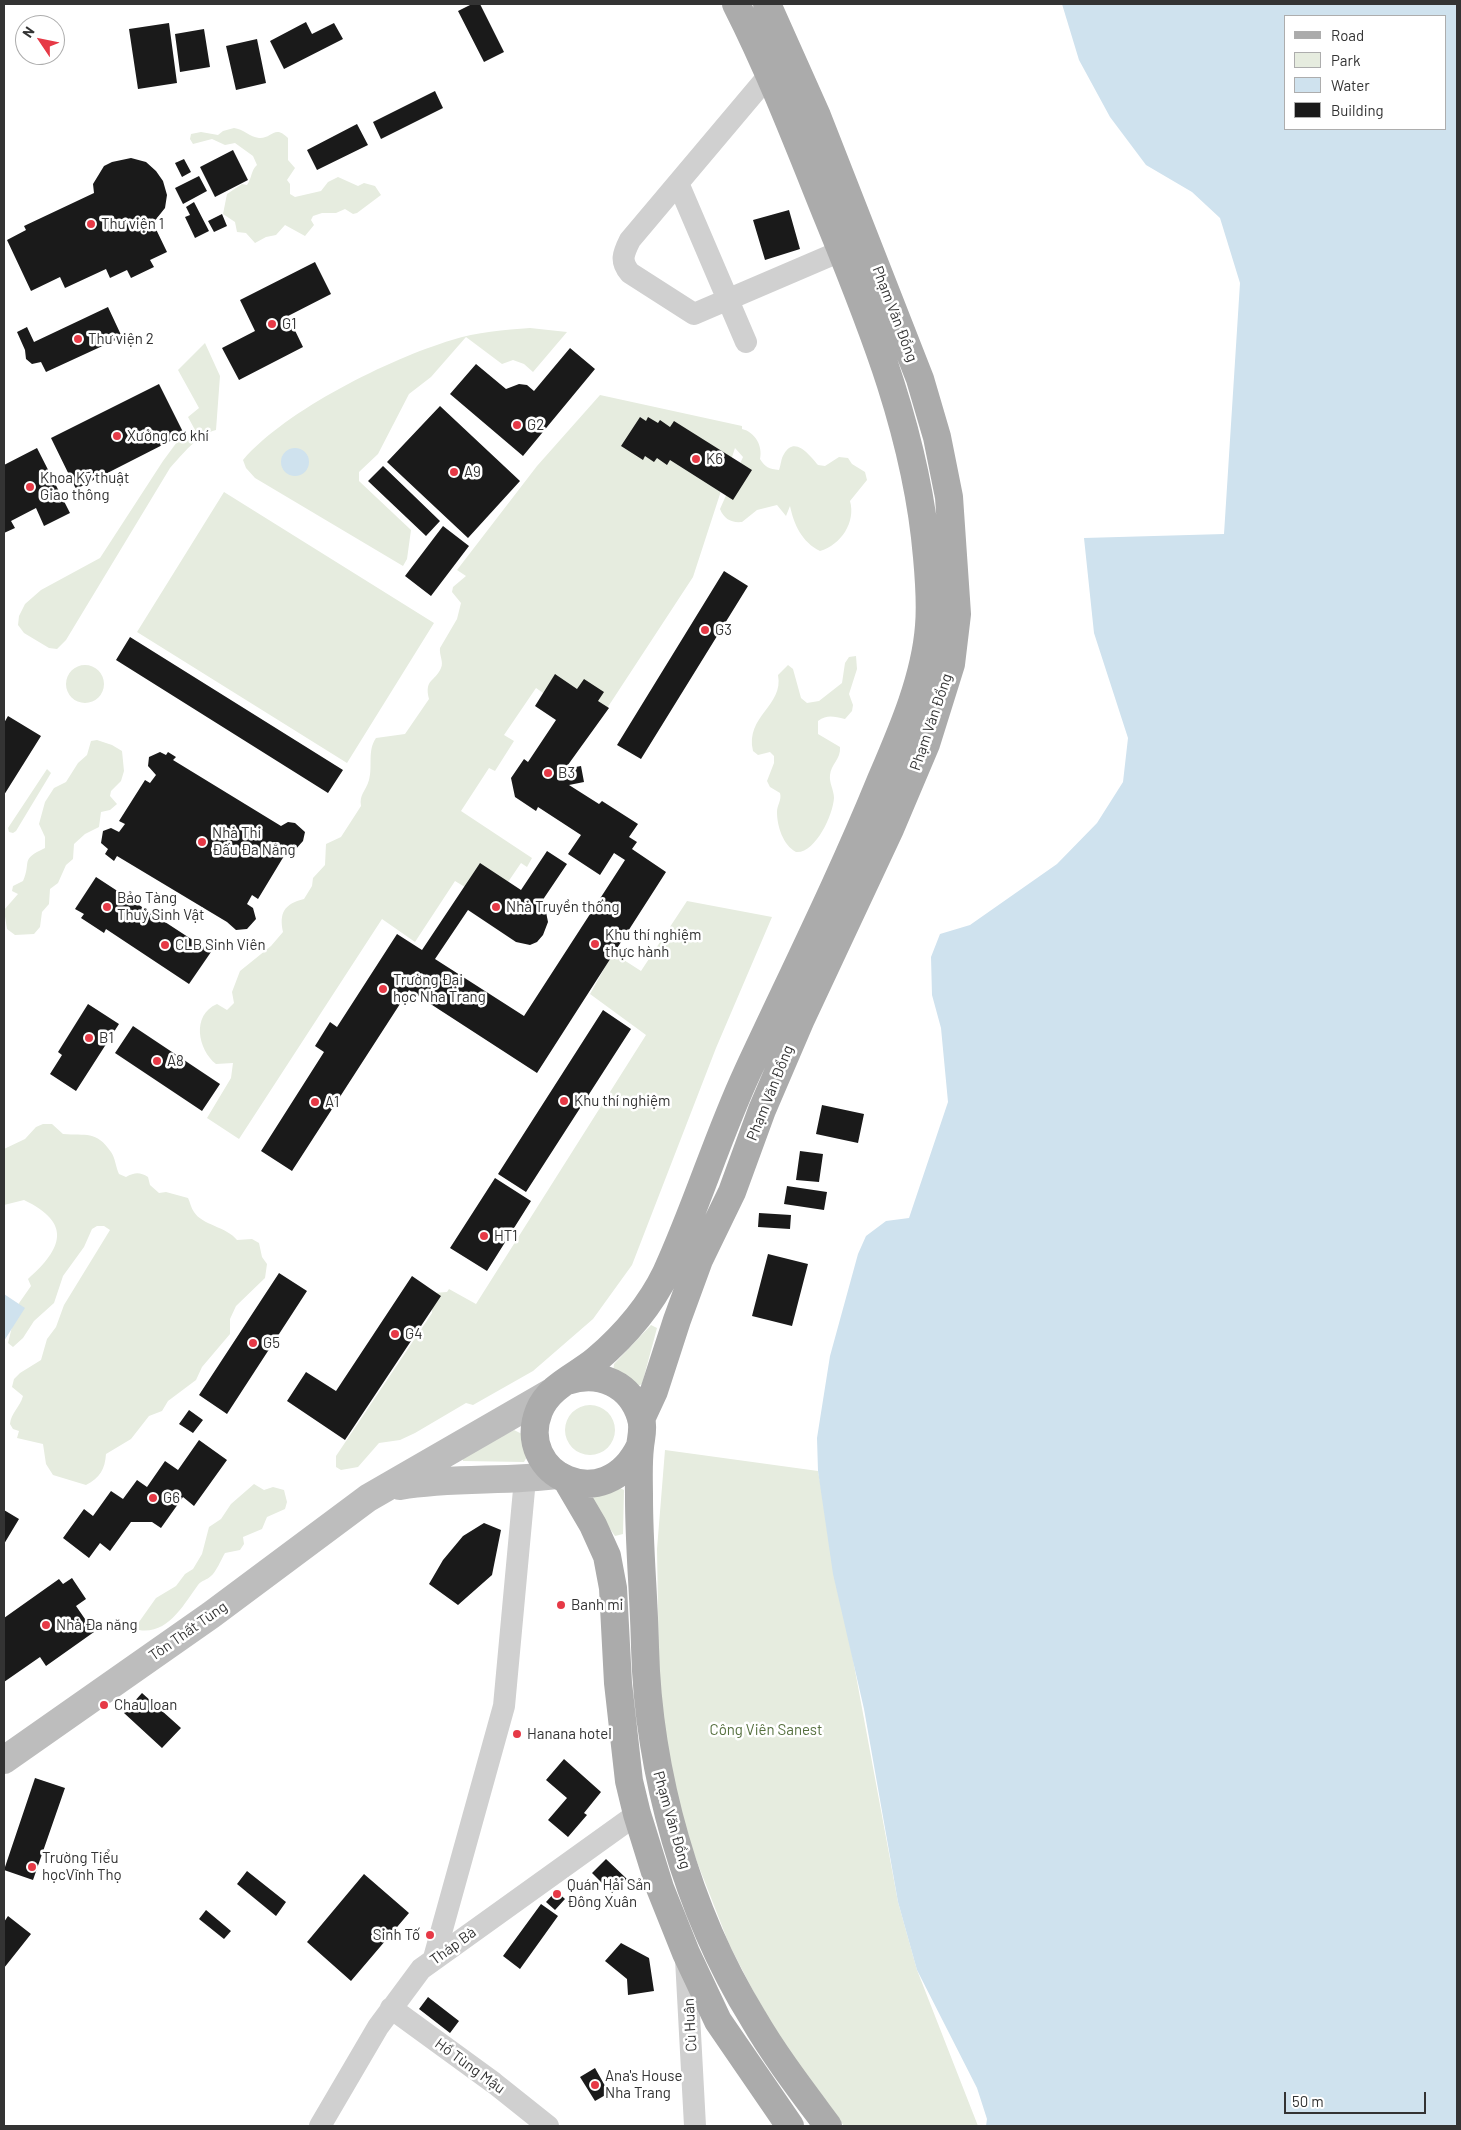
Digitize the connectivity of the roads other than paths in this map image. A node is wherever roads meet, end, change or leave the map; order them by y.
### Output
1 (736, 4) edge
2 (767, 4) edge
3 (769, 75) junction
4 (678, 183) junction
5 (841, 251) junction
6 (728, 300) junction
7 (746, 342) dead end
8 (920, 379) junction
9 (893, 389) junction
10 (732, 1192) junction
11 (557, 1388) junction
12 (641, 1419) junction
13 (640, 1446) junction
14 (562, 1477) junction
15 (526, 1480) junction
16 (368, 1498) junction
17 (644, 1602) junction
18 (4, 1760) edge
19 (637, 1814) junction
20 (686, 1953) junction
21 (434, 1958) junction
22 (391, 2008) junction
23 (728, 2035) junction
24 (692, 2056) junction
25 (320, 2126) edge
26 (548, 2126) edge
27 (695, 2126) edge
28 (790, 2126) edge
29 (828, 2126) edge

1 - 3 main road, Phạm Văn Đồng
2 - 8 main road, Phạm Văn Đồng
3 - 4 street
3 - 5 main road, Phạm Văn Đồng
4 - 6 street
4 - 6 street
5 - 6 street
5 - 9 main road, Phạm Văn Đồng
6 - 7 street
8 - 9 main road
8 - 10 main road, Phạm Văn Đồng
9 - 11 main road, Phạm Văn Đồng
10 - 12 main road, Phạm Văn Đồng
10 - 17 main road
11 - 12 main road, Phạm Văn Đồng
11 - 14 main road, Phạm Văn Đồng
11 - 16 main road, Tôn Thất Tùng
12 - 13 main road, Phạm Văn Đồng
13 - 14 main road, Phạm Văn Đồng
13 - 17 main road, Phạm Văn Đồng
14 - 15 main road, Tôn Thất Tùng
14 - 19 main road, Phạm Văn Đồng
15 - 16 main road, Tôn Thất Tùng
15 - 21 street
16 - 18 main road, Tôn Thất Tùng
17 - 29 main road, Phạm Văn Đồng
19 - 20 main road, Phạm Văn Đồng
19 - 21 street, Tháp Bà
20 - 23 main road, Phạm Văn Đồng
20 - 24 street, Cù Huân
21 - 22 street, Tháp Bà
22 - 25 street, Tháp Bà
22 - 26 street, Hồ Tùng Mậu
23 - 24 street
23 - 28 main road, Phạm Văn Đồng
24 - 27 street, Cù Huân

